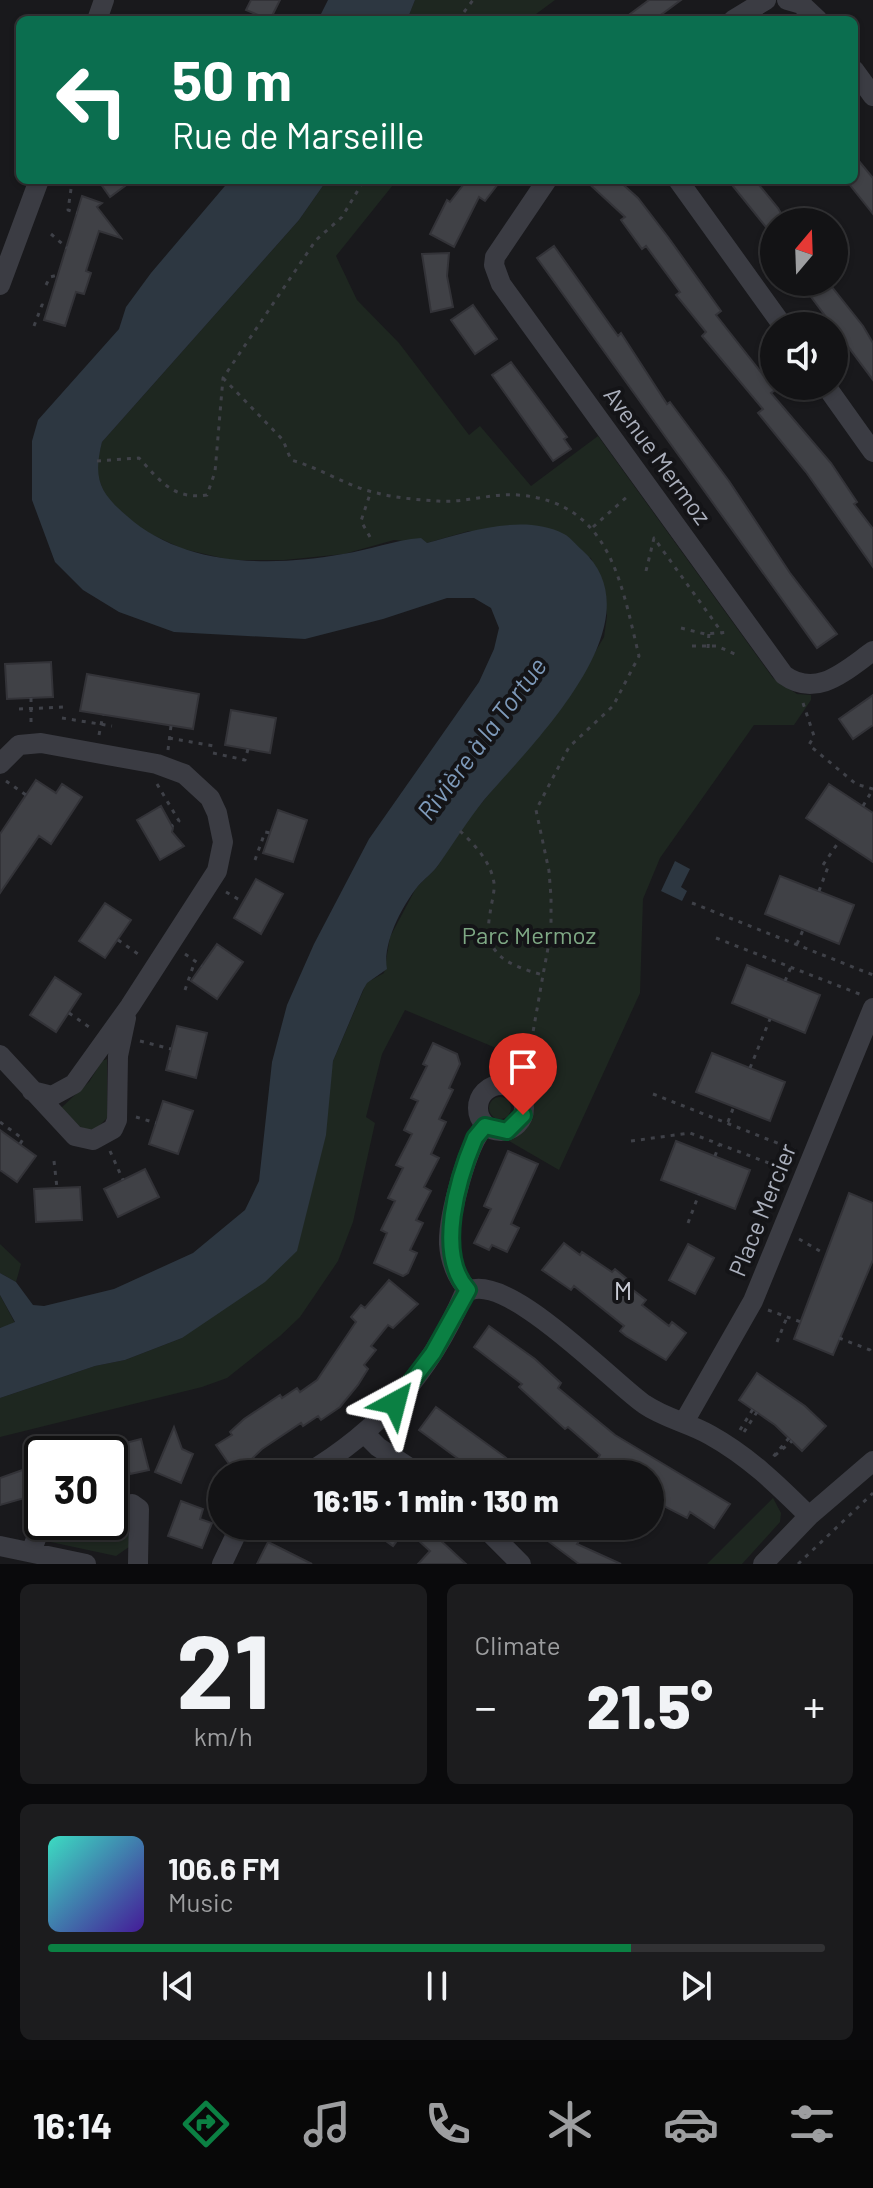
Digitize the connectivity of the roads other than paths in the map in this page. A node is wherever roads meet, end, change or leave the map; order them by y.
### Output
1 (766, 0) edge
2 (787, 0) edge
3 (740, 16) edge
4 (814, 16) edge
5 (858, 75) edge
6 (873, 96) edge
7 (37, 184) edge
8 (544, 184) edge
9 (681, 184) edge
10 (4, 261) edge
11 (0, 285) edge
12 (773, 312) edge
13 (836, 400) edge
14 (873, 452) edge
15 (873, 651) edge
16 (0, 764) edge
17 (873, 1008) edge
18 (113, 1038) junction
19 (0, 1055) edge
20 (32, 1091) junction
21 (485, 1126) junction
22 (468, 1290) junction
23 (684, 1422) junction
24 (366, 1435) junction
25 (328, 1460) edge
26 (400, 1460) edge
27 (873, 1461) edge
28 (128, 1505) edge
29 (809, 1516) junction
30 (36, 1540) edge
31 (233, 1540) edge
32 (497, 1540) edge
33 (0, 1546) edge
34 (31, 1552) junction
35 (86, 1564) edge
36 (138, 1564) edge
37 (222, 1564) edge
38 (521, 1564) edge
39 (763, 1564) edge

1 - 3 street
2 - 4 street
5 - 6 street
7 - 10 street
8 - 15 street, Avenue Mermoz
9 - 12 street
10 - 11 street
13 - 14 street
16 - 18 street
17 - 23 street, Place Mercier
18 - 20 street
18 - 20 street
19 - 20 street
21 - 21 street
21 - 22 street
22 - 23 street
22 - 24 street
23 - 29 street
24 - 25 street
24 - 26 street
27 - 29 street
28 - 36 street
29 - 39 street
30 - 34 street
31 - 37 street
32 - 38 street
33 - 34 street
34 - 35 street

